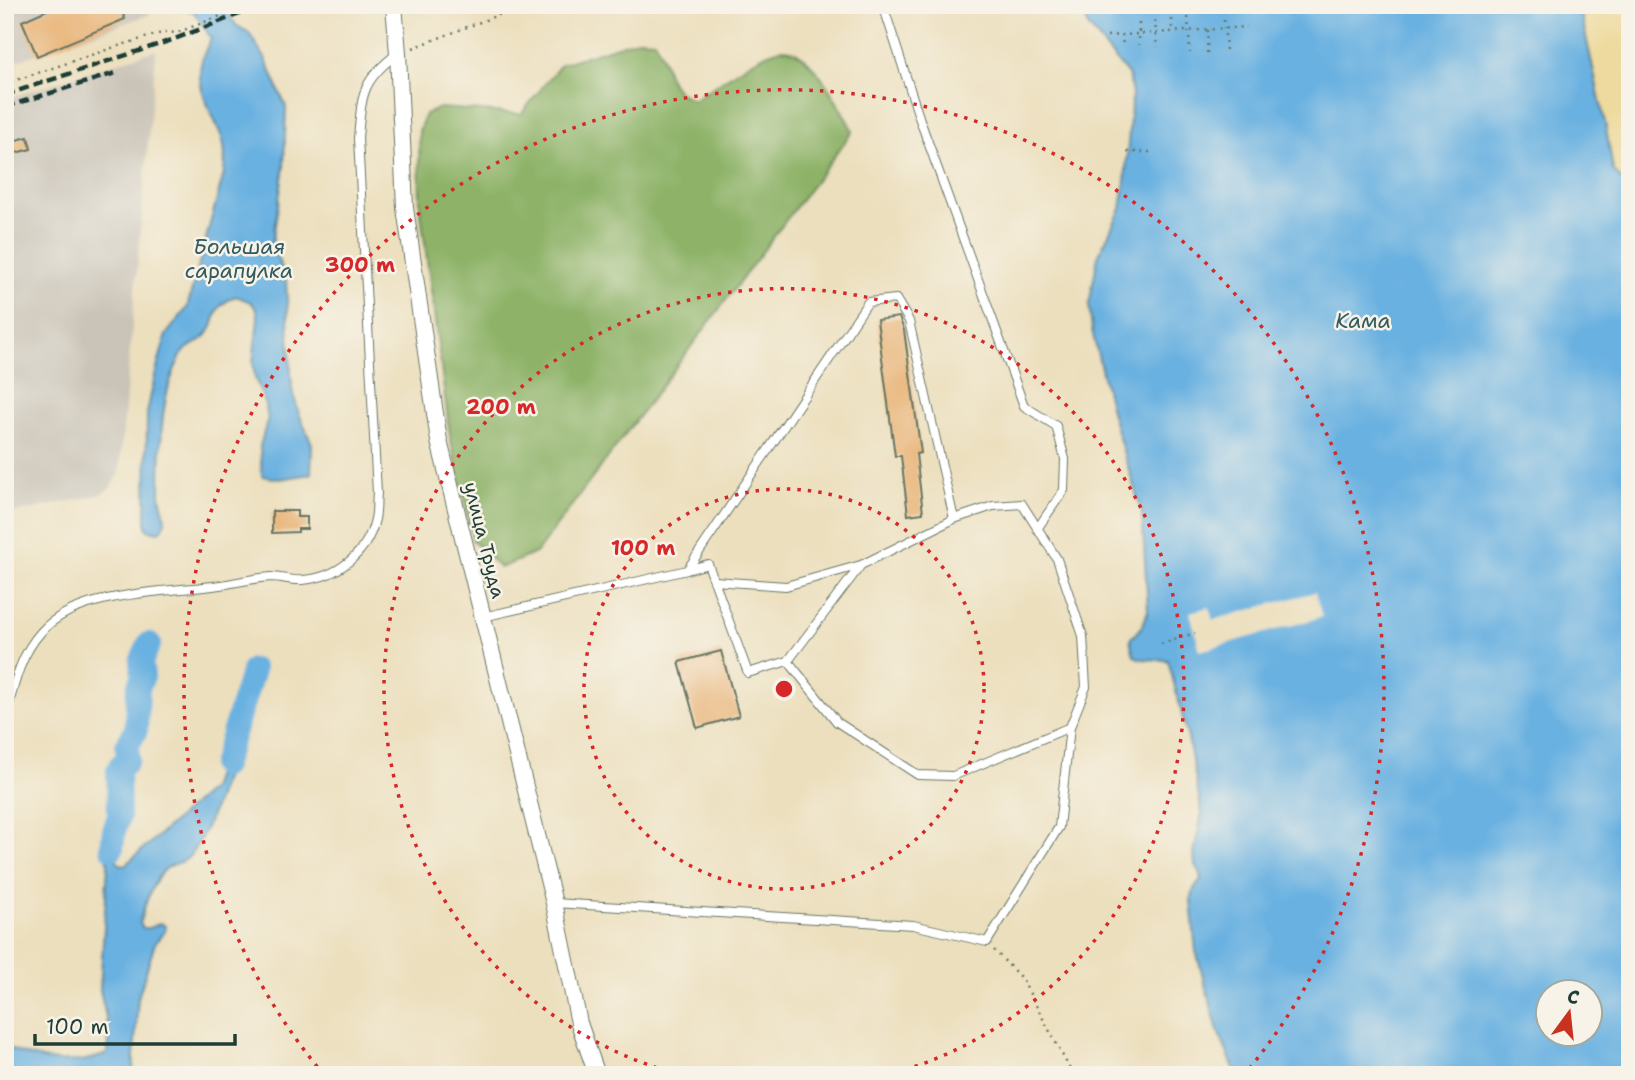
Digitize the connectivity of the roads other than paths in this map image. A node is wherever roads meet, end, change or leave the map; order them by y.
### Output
1 (394, 5) edge
2 (883, 5) edge
3 (398, 53) junction
4 (954, 520) junction
5 (1037, 528) junction
6 (861, 565) junction
7 (687, 570) junction
8 (714, 580) junction
9 (483, 617) junction
10 (788, 661) junction
11 (5, 720) edge
12 (1070, 727) junction
13 (554, 903) junction
14 (597, 1075) edge

1 - 3 street, улица Труда
2 - 5 lane
3 - 9 street, улица Труда
3 - 11 lane
4 - 5 lane
4 - 6 lane
4 - 7 lane
5 - 12 lane
6 - 8 lane
6 - 10 lane
7 - 8 lane
7 - 9 lane
8 - 10 lane
9 - 13 street, улица Труда
10 - 12 lane
12 - 13 lane
13 - 14 street, улица Труда

